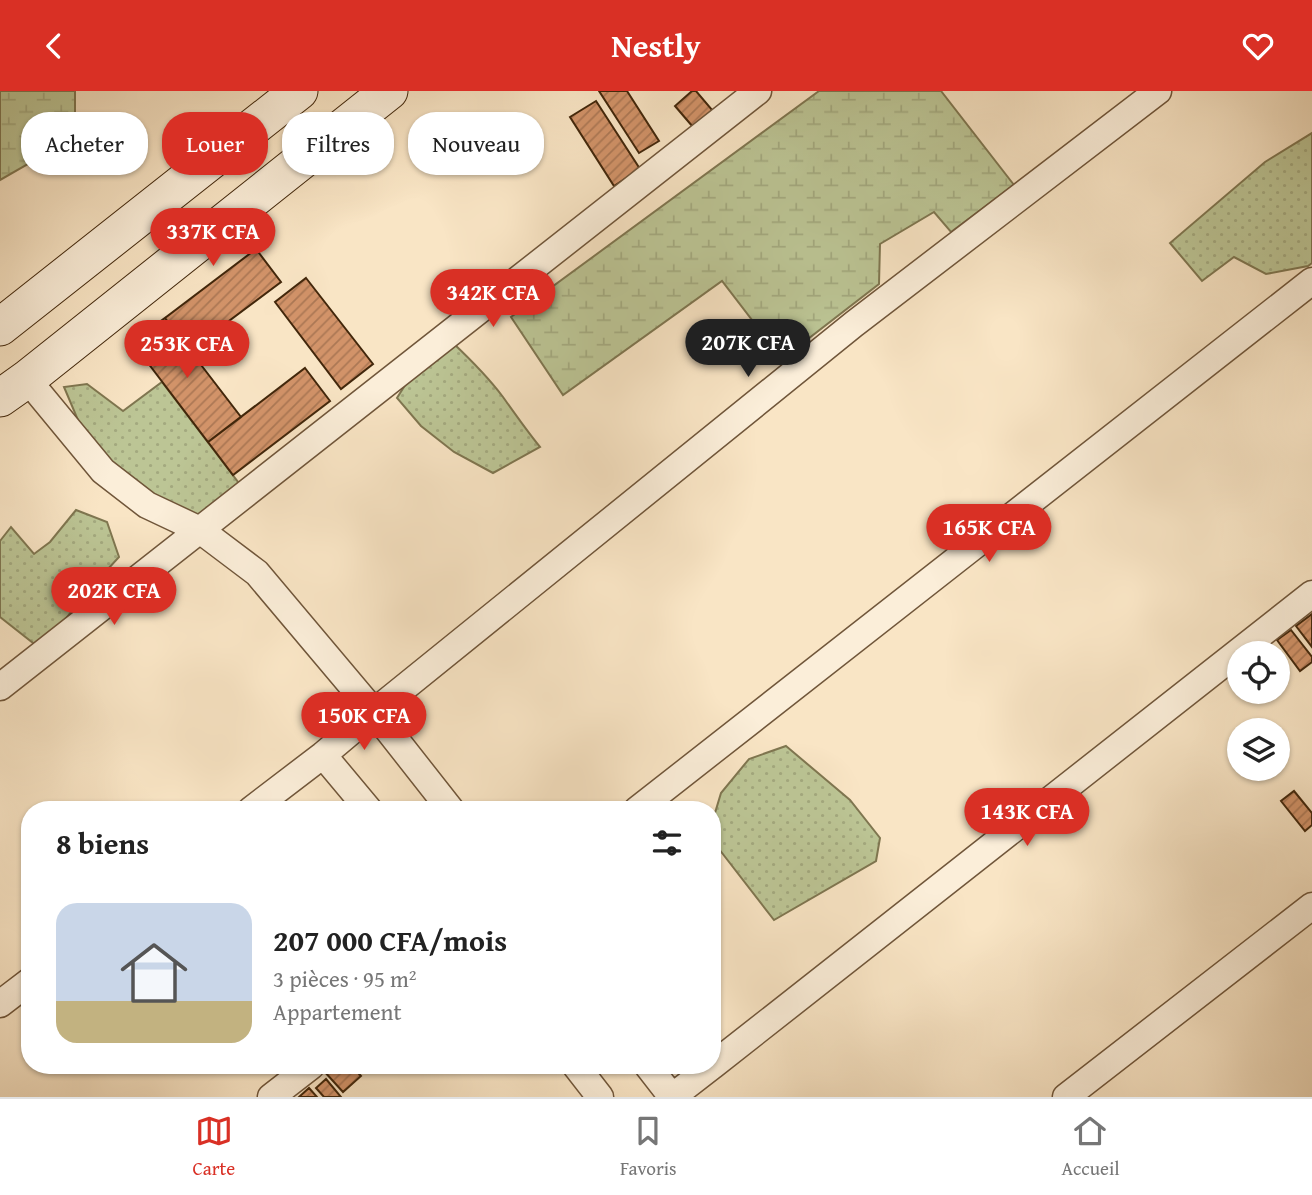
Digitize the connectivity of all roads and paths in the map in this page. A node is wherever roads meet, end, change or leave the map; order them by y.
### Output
1 (299, 91) edge
2 (389, 91) edge
3 (758, 91) edge
4 (1158, 91) edge
5 (1312, 281) edge
6 (0, 327) edge
7 (14, 389) edge
8 (200, 530) junction
9 (1312, 594) edge
10 (0, 687) edge
11 (374, 712) junction
12 (323, 755) junction
13 (263, 801) edge
14 (361, 801) edge
15 (443, 801) edge
16 (648, 801) edge
17 (1312, 906) edge
18 (21, 988) edge
19 (0, 1004) edge
20 (721, 1059) edge
21 (301, 1074) edge
22 (582, 1074) edge
23 (654, 1074) edge
24 (702, 1074) edge
25 (271, 1097) edge
26 (600, 1097) edge
27 (672, 1097) edge
28 (1066, 1097) edge

1 - 6 street
2 - 7 street
3 - 8 street
4 - 11 street
5 - 16 street
7 - 8 street
8 - 10 street
8 - 11 street
9 - 20 street
11 - 12 street
11 - 15 street
12 - 13 street
12 - 14 street
17 - 28 street
18 - 19 street
21 - 25 street
22 - 26 street
23 - 27 street
24 - 27 street

